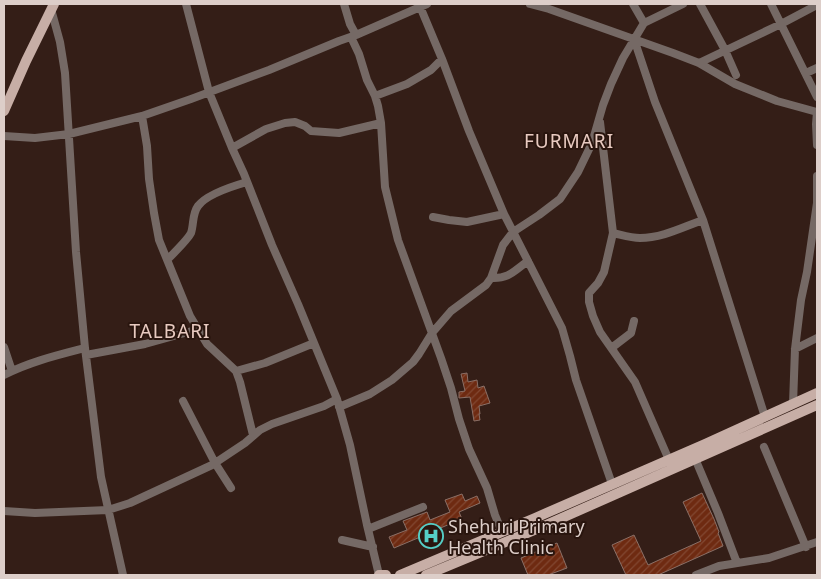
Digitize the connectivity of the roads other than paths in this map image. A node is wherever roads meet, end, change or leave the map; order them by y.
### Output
1 (186, 4) edge
2 (344, 4) edge
3 (530, 4) edge
4 (559, 4) edge
5 (633, 4) edge
6 (684, 4) edge
7 (700, 4) edge
8 (771, 4) edge
9 (422, 5) edge
10 (817, 5) edge
11 (52, 6) edge
12 (548, 6) edge
13 (644, 23) junction
14 (781, 24) junction
15 (353, 36) junction
16 (634, 39) junction
17 (725, 50) junction
18 (442, 60) junction
19 (699, 63) junction
20 (817, 68) edge
21 (806, 73) junction
22 (736, 75) dead end
23 (209, 92) junction
24 (375, 96) junction
25 (817, 97) edge
26 (4, 111) edge
27 (817, 112) edge
28 (142, 116) junction
29 (600, 117) junction
30 (380, 122) junction
31 (69, 134) junction
32 (4, 136) edge
33 (817, 144) edge
34 (232, 148) junction
35 (817, 176) edge
36 (247, 182) junction
37 (817, 203) edge
38 (504, 214) junction
39 (433, 217) dead end
40 (703, 220) junction
41 (512, 232) junction
42 (613, 233) junction
43 (168, 259) junction
44 (528, 260) junction
45 (817, 268) edge
46 (807, 272) junction
47 (491, 278) junction
48 (634, 321) dead end
49 (199, 329) junction
50 (432, 333) junction
51 (817, 338) edge
52 (314, 343) junction
53 (4, 347) edge
54 (795, 349) junction
55 (613, 350) junction
56 (85, 352) junction
57 (12, 371) junction
58 (236, 371) junction
59 (4, 375) edge
60 (817, 393) edge
61 (183, 401) dead end
62 (338, 403) junction
63 (793, 404) junction
64 (817, 405) edge
65 (765, 417) junction
66 (253, 435) junction
67 (764, 447) dead end
68 (693, 455) junction
69 (669, 460) junction
70 (215, 463) junction
71 (612, 484) junction
72 (231, 488) dead end
73 (423, 507) dead end
74 (108, 510) junction
75 (4, 511) edge
76 (368, 529) junction
77 (502, 532) junction
78 (342, 540) dead end
79 (817, 542) edge
80 (373, 547) junction
81 (806, 547) junction
82 (738, 563) junction
83 (122, 575) edge
84 (379, 575) edge
85 (386, 575) edge
86 (400, 575) edge
87 (426, 575) edge
88 (696, 575) edge

1 - 23 street
2 - 15 street
3 - 12 street
4 - 12 street
5 - 13 street
6 - 13 street
7 - 17 street
8 - 14 street
9 - 15 street
9 - 18 street
10 - 14 street
11 - 26 main road
11 - 31 street
12 - 16 street
13 - 16 street
14 - 17 street
14 - 21 street
15 - 23 street
15 - 24 street
16 - 19 street
16 - 29 street
16 - 40 street
17 - 19 street
17 - 22 street
18 - 24 street
18 - 38 street
19 - 27 street
20 - 21 street
21 - 25 street
23 - 28 street
23 - 34 street
24 - 30 street
27 - 33 street
28 - 31 street
28 - 43 street
29 - 41 street
29 - 42 street
30 - 34 street
30 - 50 street
31 - 32 street
31 - 56 street
34 - 36 street
35 - 37 street
36 - 43 street
36 - 52 street
37 - 46 street
38 - 39 street
38 - 41 street
40 - 42 street
40 - 65 street
41 - 44 street
41 - 47 street
42 - 55 street
43 - 49 street
44 - 47 street
44 - 71 street
45 - 46 street
46 - 54 street
47 - 50 street
48 - 55 street
49 - 56 street
49 - 58 street
50 - 62 street
50 - 77 street
51 - 54 street
52 - 58 street
52 - 62 street
53 - 57 street
54 - 63 street
55 - 69 street
56 - 57 street
56 - 74 street
57 - 59 street
58 - 66 street
60 - 63 main road
61 - 70 street
62 - 66 street
62 - 76 street
63 - 65 main road
64 - 68 main road
65 - 68 main road
66 - 70 street
67 - 81 street
68 - 69 main road
68 - 82 street
68 - 87 main road
69 - 71 main road
70 - 72 street
70 - 74 street
71 - 77 main road
73 - 76 street
74 - 75 street
74 - 83 street
76 - 80 street
77 - 86 main road
78 - 80 street
79 - 81 street
80 - 84 street
81 - 82 street
82 - 88 street
84 - 85 main road

